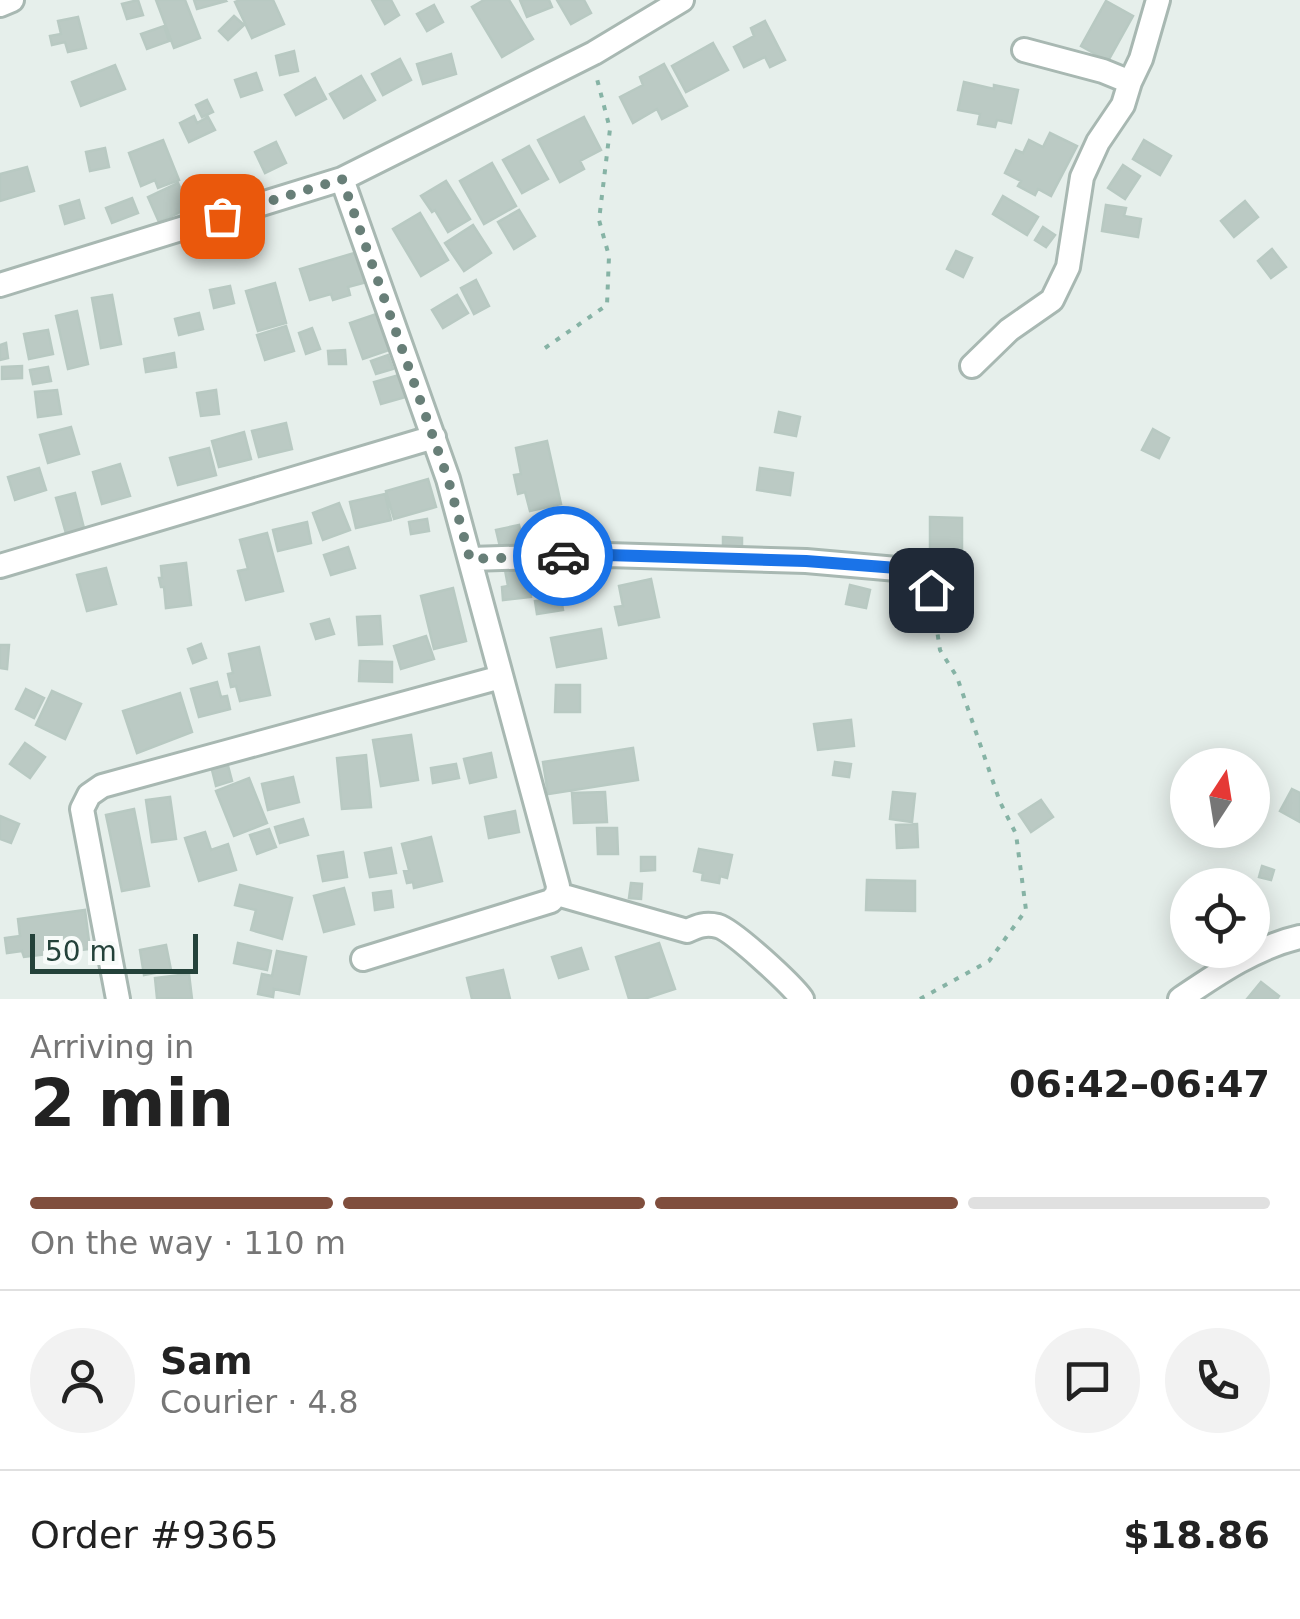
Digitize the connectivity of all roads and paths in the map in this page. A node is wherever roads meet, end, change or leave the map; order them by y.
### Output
1 (12, 0) edge
2 (682, 0) edge
3 (1158, 0) edge
4 (0, 5) edge
5 (1024, 50) dead end
6 (594, 53) junction
7 (1130, 82) junction
8 (342, 179) junction
9 (0, 285) edge
10 (545, 348) dead end
11 (972, 366) dead end
12 (434, 438) junction
13 (470, 559) junction
14 (0, 566) edge
15 (931, 590) joint
16 (501, 678) junction
17 (557, 894) junction
18 (1300, 936) edge
19 (363, 959) dead end
20 (118, 999) edge
21 (802, 999) edge
22 (920, 999) edge
23 (1180, 999) edge

1 - 4 street
2 - 6 street
3 - 7 street
5 - 7 street
6 - 8 street
6 - 10 path
7 - 11 street
8 - 9 street
8 - 12 street
12 - 13 street
12 - 14 street
13 - 15 street
13 - 16 street
15 - 22 path
16 - 17 street
16 - 20 street
17 - 19 street
17 - 21 street
18 - 23 street

